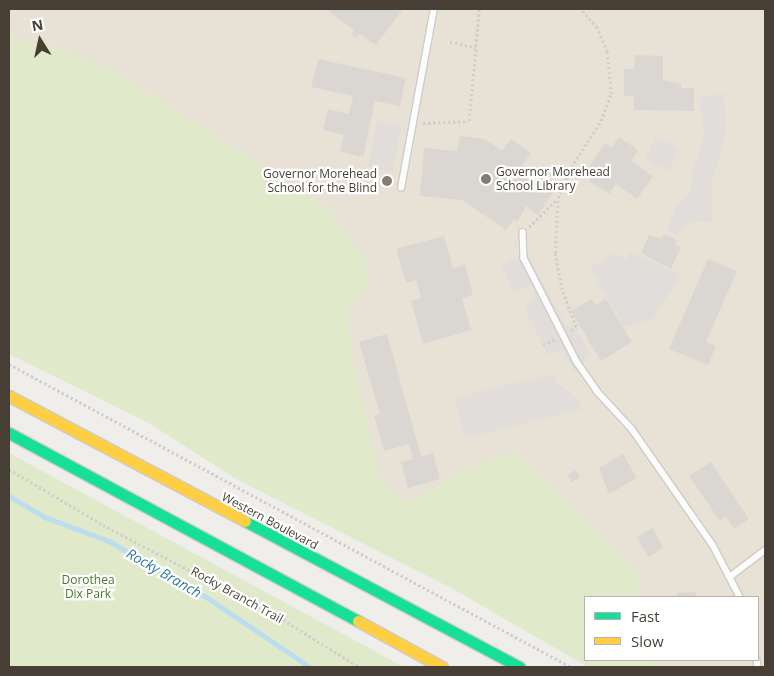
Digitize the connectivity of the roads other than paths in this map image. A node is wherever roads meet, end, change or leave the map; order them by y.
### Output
1 (434, 9) edge
2 (401, 188) dead end
3 (523, 232) dead end
4 (9, 396) edge
5 (9, 433) edge
6 (765, 550) edge
7 (731, 576) junction
8 (740, 596) edge
9 (442, 667) edge
10 (520, 667) edge

1 - 2 lane
3 - 7 lane
4 - 10 main road, Western Boulevard
5 - 9 main road
6 - 7 lane
7 - 8 lane

